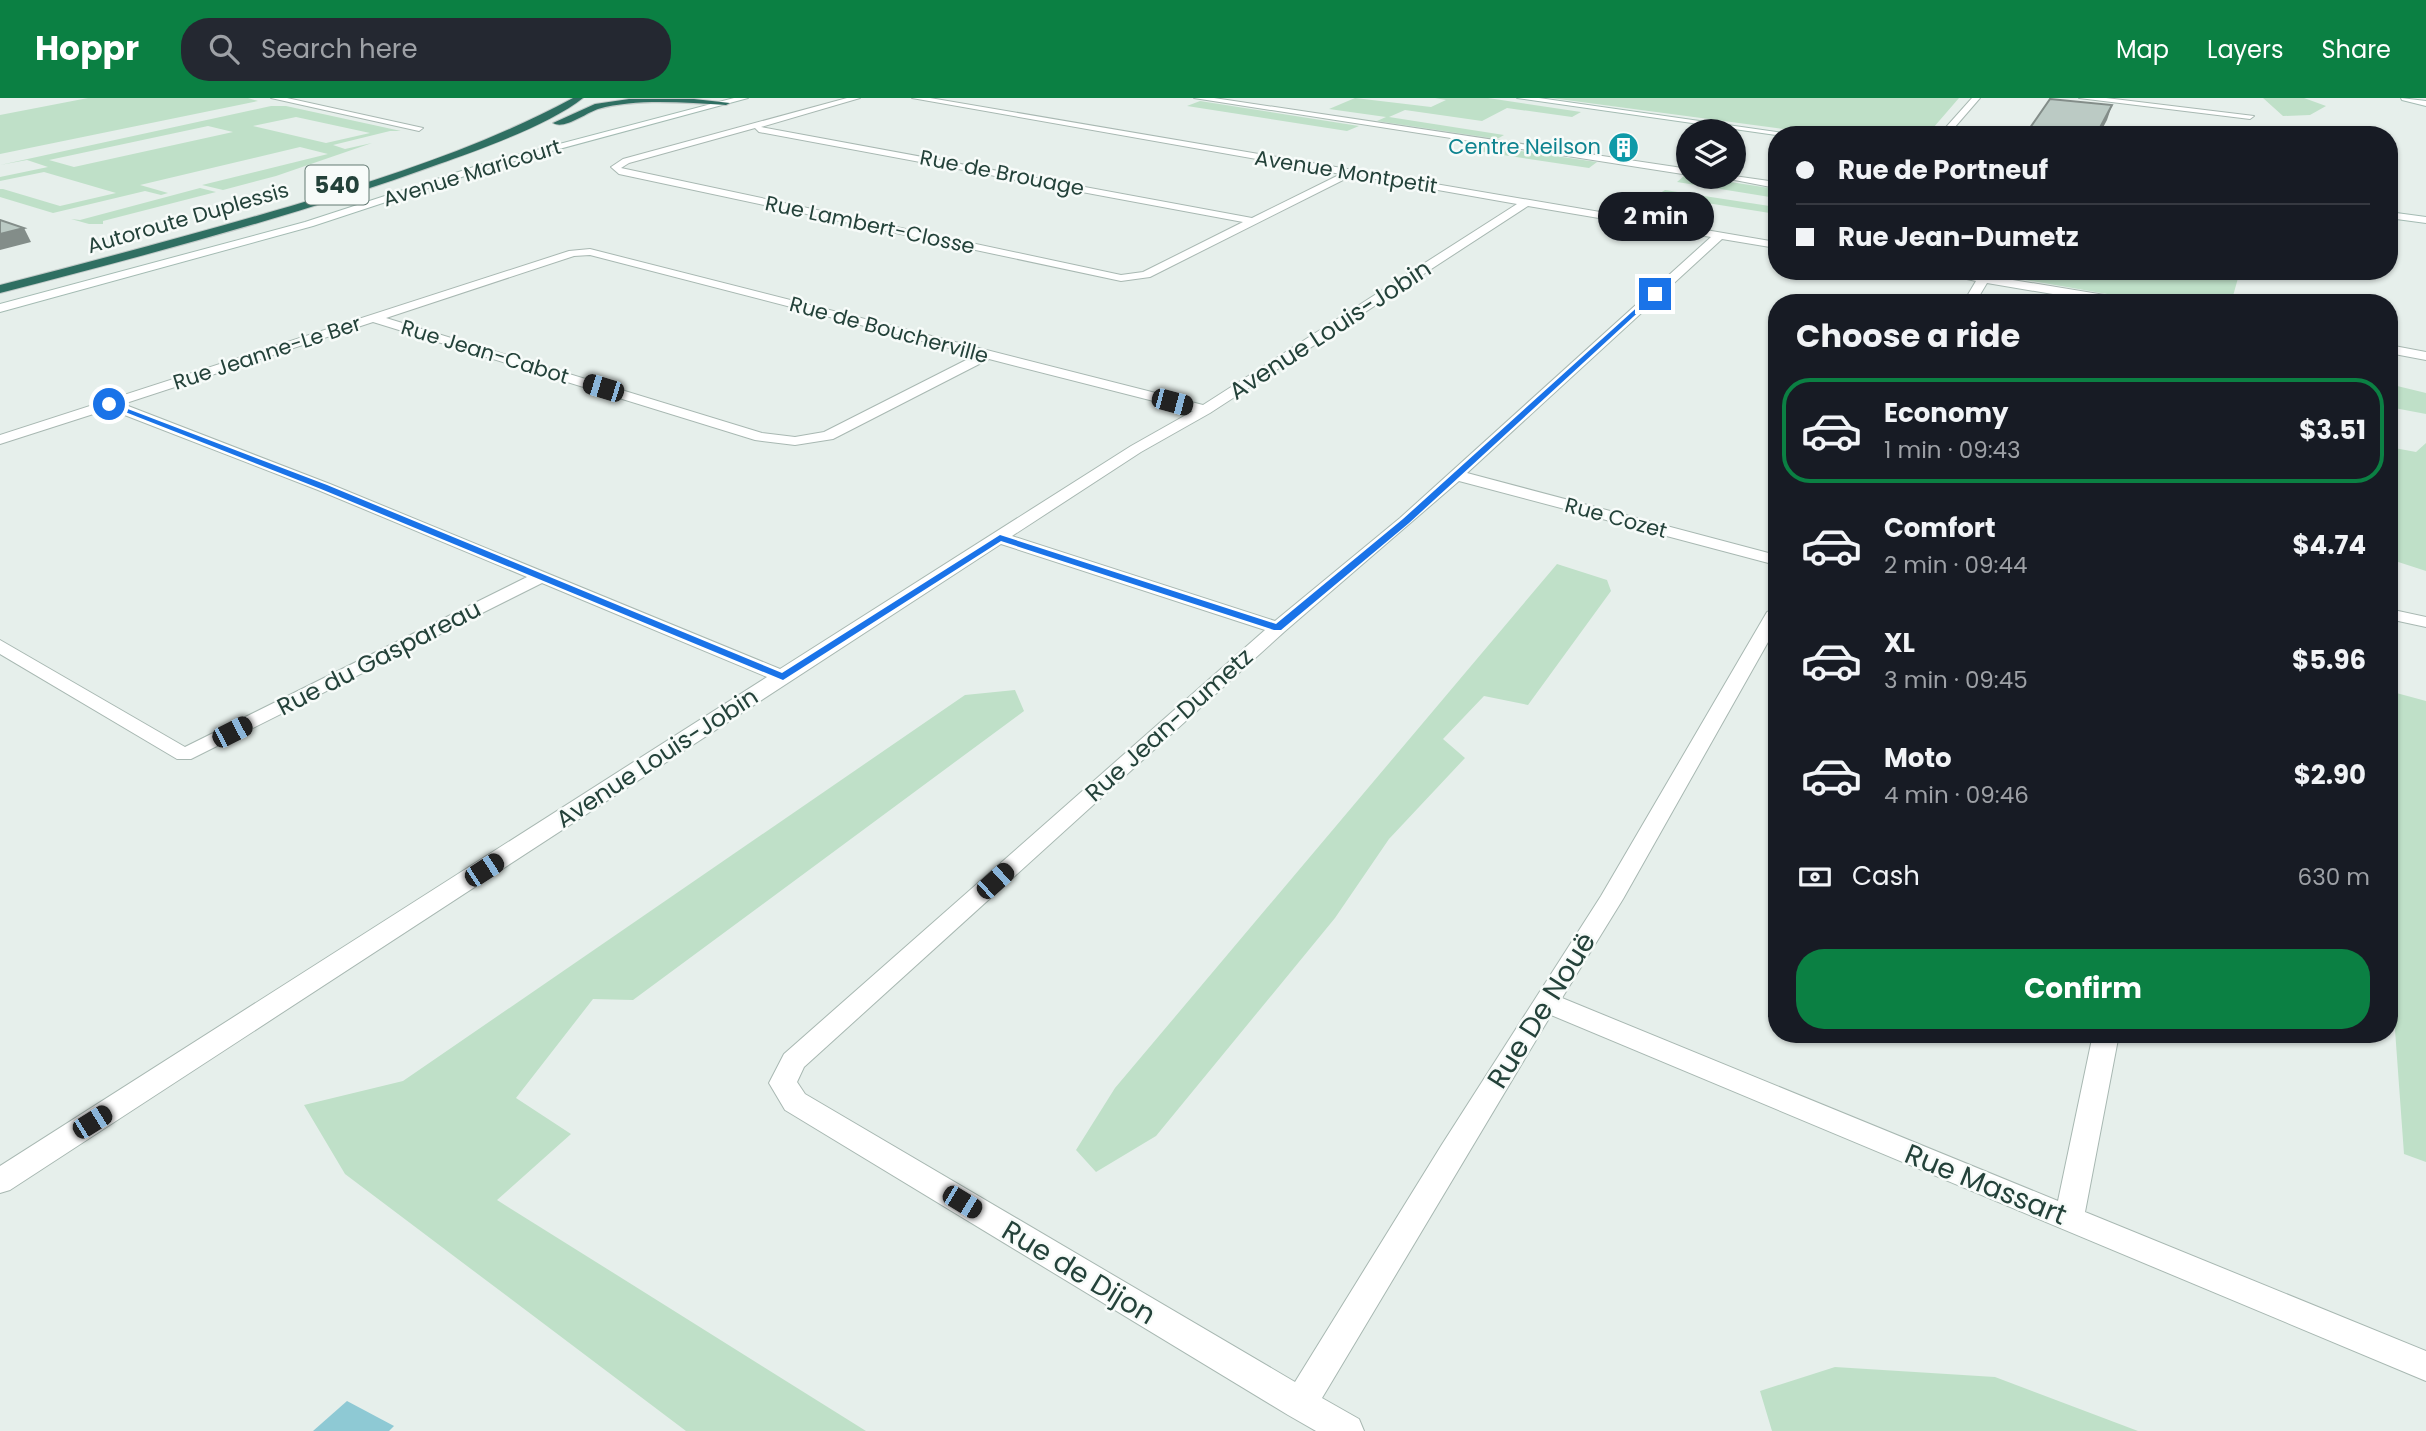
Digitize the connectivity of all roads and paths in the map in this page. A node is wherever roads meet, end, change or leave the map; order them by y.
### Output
1 (275, 98) edge
2 (556, 98) edge
3 (579, 98) edge
4 (714, 98) edge
5 (744, 98) edge
6 (856, 98) edge
7 (916, 98) edge
8 (1198, 98) edge
9 (1521, 98) edge
10 (1976, 98) edge
11 (2083, 98) edge
12 (2189, 98) edge
13 (2405, 98) edge
14 (726, 103) junction
15 (2426, 104) edge
16 (2188, 110) junction
17 (522, 114) dead end
18 (2250, 116) dead end
19 (1951, 126) edge
20 (419, 128) dead end
21 (751, 128) junction
22 (1768, 132) edge
23 (459, 141) dead end
24 (1676, 170) edge
25 (1350, 173) junction
26 (1746, 180) edge
27 (1768, 184) edge
28 (1527, 202) junction
29 (2398, 216) edge
30 (2426, 220) edge
31 (1252, 221) junction
32 (213, 233) junction
33 (1720, 235) junction
34 (1768, 244) edge
35 (573, 253) joint
36 (0, 277) edge
37 (1989, 280) edge
38 (0, 289) edge
39 (2074, 294) edge
40 (0, 308) edge
41 (376, 319) junction
42 (2398, 351) edge
43 (986, 355) junction
44 (2426, 356) edge
45 (109, 404) junction
46 (1205, 410) junction
47 (0, 440) edge
48 (1455, 475) junction
49 (1000, 538) junction
50 (1768, 558) edge
51 (541, 577) junction
52 (2398, 616) edge
53 (2426, 622) edge
54 (1768, 626) edge
55 (1278, 628) junction
56 (0, 646) edge
57 (783, 677) junction
58 (1545, 1002) junction
59 (2104, 1043) edge
60 (783, 1083) joint
61 (0, 1181) edge
62 (2070, 1217) junction
63 (2426, 1366) edge
64 (1300, 1404) junction
65 (1347, 1431) edge

1 - 20 street
2 - 17 highway
3 - 32 highway, Autoroute Duplessis / 540
4 - 14 highway
5 - 14 street, Avenue Maricourt
6 - 21 street, Rue Lambert-Closse
7 - 25 street, Avenue Montpetit
8 - 24 street
9 - 22 street
10 - 19 street
11 - 16 street
12 - 16 street
13 - 15 street
14 - 32 highway
14 - 40 street, Avenue Maricourt
16 - 18 street
21 - 31 street, Rue de Brouage
21 - 31 street, Rue Lambert-Closse
23 - 36 highway, Autoroute Duplessis / 540
25 - 28 street, Avenue Montpetit
25 - 31 street, Rue Lambert-Closse
26 - 27 street
28 - 33 street, Avenue Montpetit
28 - 46 street, Avenue Louis-Jobin
29 - 30 street
32 - 38 highway, Autoroute Duplessis / 540
33 - 34 street, Avenue Montpetit
33 - 48 street, Rue Jean-Dumetz
35 - 41 street, Rue Jeanne-Le Ber
35 - 43 street, Rue de Boucherville
37 - 39 street
41 - 43 street, Rue Jean-Cabot
41 - 45 street, Rue Jeanne-Le Ber
42 - 44 street
43 - 46 street, Rue de Boucherville
45 - 47 street, Rue Jeanne-Le Ber
45 - 51 street
46 - 49 street, Avenue Louis-Jobin
48 - 50 street, Rue Cozet
48 - 55 street, Rue Jean-Dumetz
49 - 55 street
49 - 57 street, Avenue Louis-Jobin
51 - 56 street, Rue du Gaspareau
51 - 57 street
52 - 53 street
54 - 58 street, Rue De Nouë
55 - 60 street, Rue Jean-Dumetz
57 - 61 street, Avenue Louis-Jobin
58 - 62 street, Rue Massart
58 - 64 street, Rue De Nouë
59 - 62 street
60 - 64 street, Rue de Dijon
62 - 63 street, Rue Massart
64 - 65 street, Rue de Dijon

